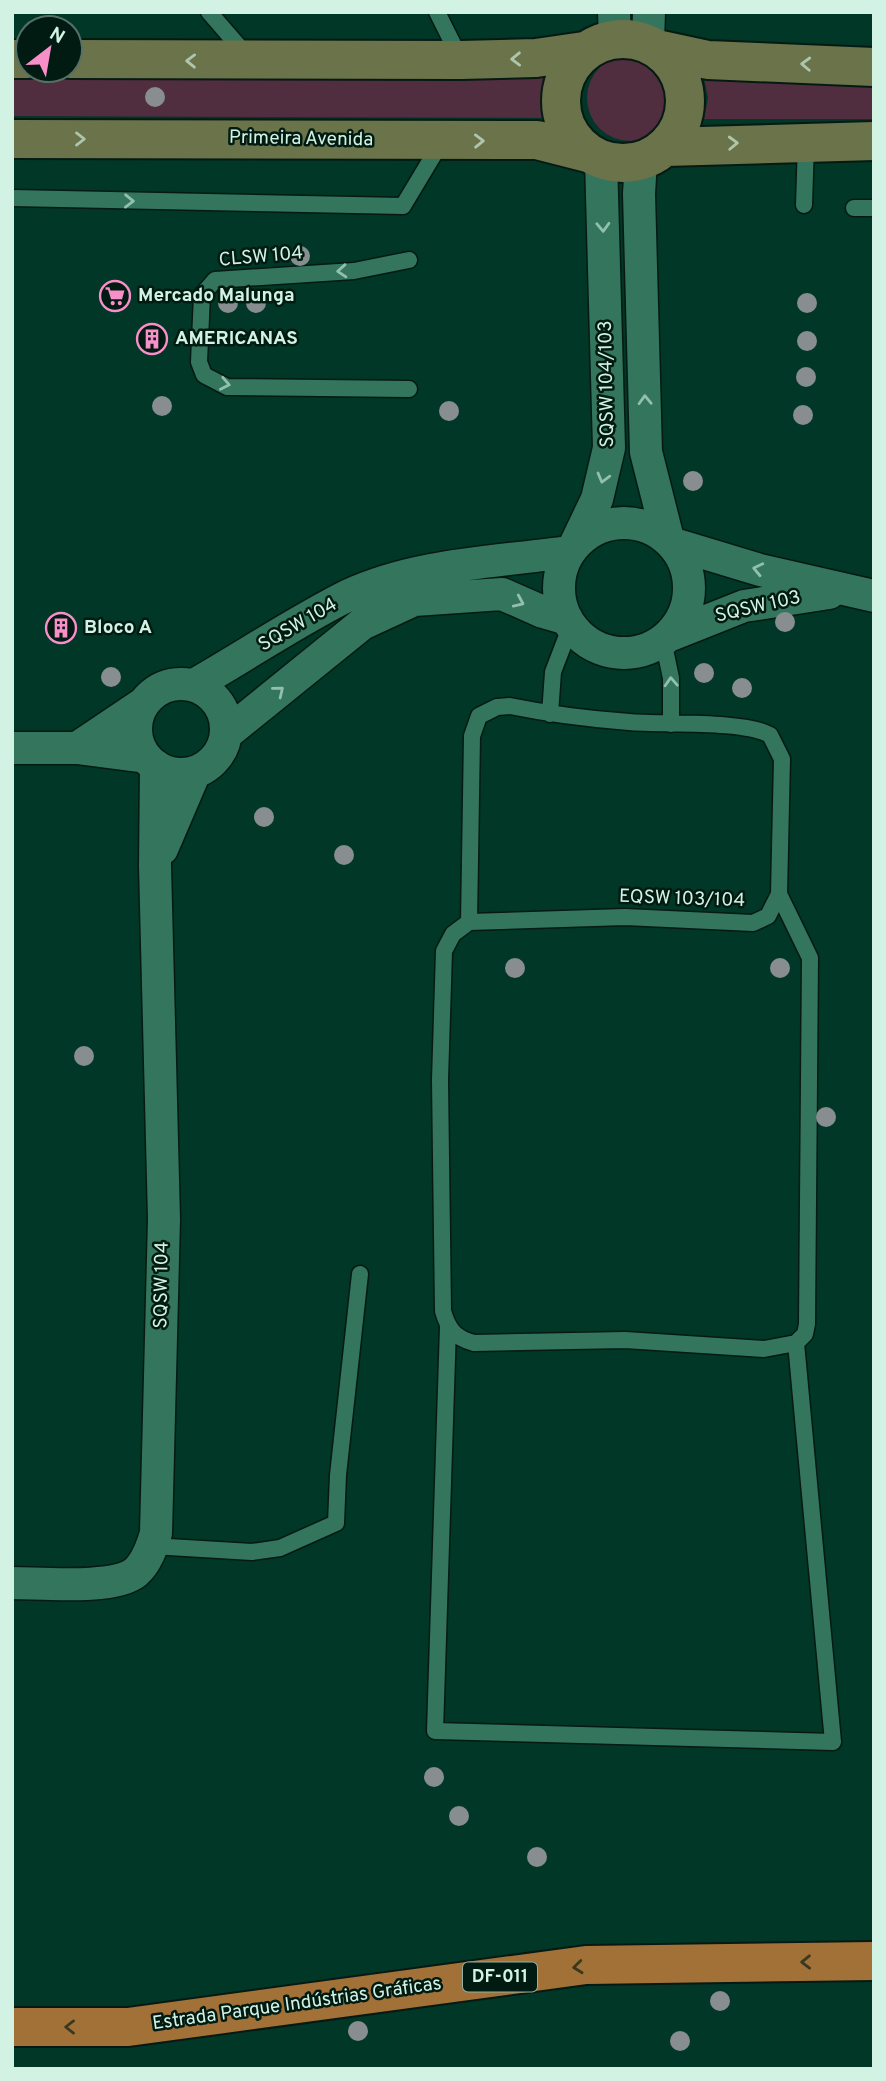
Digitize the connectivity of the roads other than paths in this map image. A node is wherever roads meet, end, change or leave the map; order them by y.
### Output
1 (209, 12) edge
2 (437, 12) edge
3 (628, 35) edge
4 (84, 60) edge
5 (461, 60) junction
6 (252, 61) junction
7 (874, 67) edge
8 (12, 139) edge
9 (442, 141) junction
10 (807, 141) junction
11 (874, 141) edge
12 (653, 153) junction
13 (595, 156) junction
14 (12, 198) edge
15 (804, 205) dead end
16 (854, 208) dead end
17 (874, 208) edge
18 (409, 260) dead end
19 (605, 302) junction
20 (642, 305) junction
21 (409, 389) dead end
22 (671, 542) junction
23 (572, 548) junction
24 (410, 588) junction
25 (861, 594) edge
26 (569, 622) junction
27 (667, 638) junction
28 (194, 685) junction
29 (145, 703) junction
30 (550, 714) junction
31 (671, 724) junction
32 (226, 734) junction
33 (12, 748) edge
34 (77, 748) junction
35 (151, 761) junction
36 (195, 772) junction
37 (155, 866) junction
38 (779, 894) junction
39 (469, 922) junction
40 (360, 1274) dead end
41 (448, 1327) junction
42 (796, 1343) junction
43 (152, 1546) junction
44 (12, 1583) edge
45 (874, 1961) edge
46 (12, 2027) edge

1 - 6 lane
2 - 5 lane
3 -> 5 main road
7 -> 3 main road
3 - 12 main road
3 - 13 main road
6 -> 4 main road
5 - 6 main road
8 -> 9 main road, Primeira Avenida
9 -> 13 main road, Primeira Avenida
14 -> 9 lane
10 - 11 main road
12 -> 10 main road
10 - 15 lane
12 - 13 main road
12 - 20 street, SQSW 104/103
13 -> 19 street, SQSW 104/103
16 - 17 lane
18 -> 21 lane, CLSW 104
19 - 20 street, SQSW 104/103
19 -> 23 street, SQSW 104/103
22 -> 20 street, SQSW 104/103
22 - 23 street
25 -> 22 street, SQSW 103
22 - 27 street
23 - 24 street, SQSW 104
23 - 26 street
24 -> 26 street, SQSW 104
24 - 28 street, SQSW 104
32 -> 24 street, SQSW 104
25 - 27 street, SQSW 103
26 - 27 street
26 - 30 lane
31 -> 27 lane
28 - 29 street
28 - 32 street
29 - 34 street
29 - 35 street
30 - 31 lane
30 - 39 lane
31 - 38 lane
32 - 36 street
33 - 34 street
34 - 35 street
35 - 36 street
35 - 37 street, SQSW 104
36 - 37 street, SQSW 104
37 - 43 street, SQSW 104
38 - 39 lane, EQSW 103/104
38 - 42 lane
39 - 41 lane
40 - 43 lane
41 - 42 lane
41 - 42 lane
43 - 44 street, SQSW 104
45 -> 46 main road, Estrada Parque Indústrias Gráficas / DF-011

